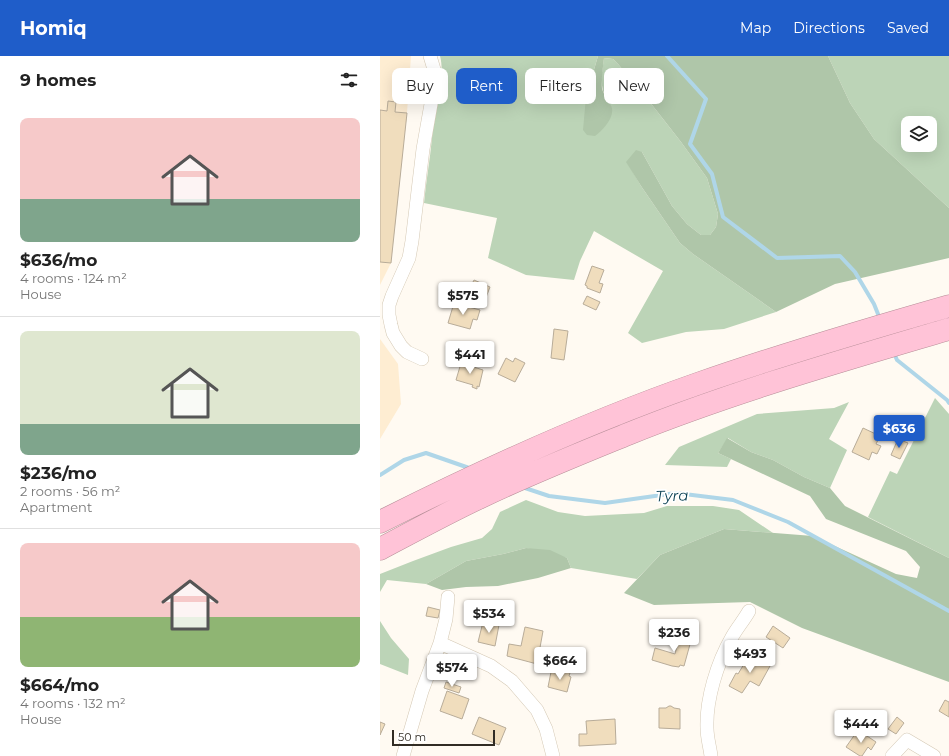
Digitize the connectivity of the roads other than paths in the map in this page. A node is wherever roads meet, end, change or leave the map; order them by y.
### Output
1 (430, 56) edge
2 (949, 306) edge
3 (949, 329) edge
4 (422, 359) dead end
5 (380, 522) edge
6 (380, 549) edge
7 (448, 597) dead end
8 (749, 611) dead end
9 (440, 643) junction
10 (403, 756) edge
11 (553, 756) edge
12 (711, 756) edge
13 (892, 756) edge
14 (934, 756) edge

1 - 4 street
2 - 5 highway
3 - 6 highway
7 - 9 street
8 - 12 street
9 - 10 street
9 - 11 street
13 - 14 street

